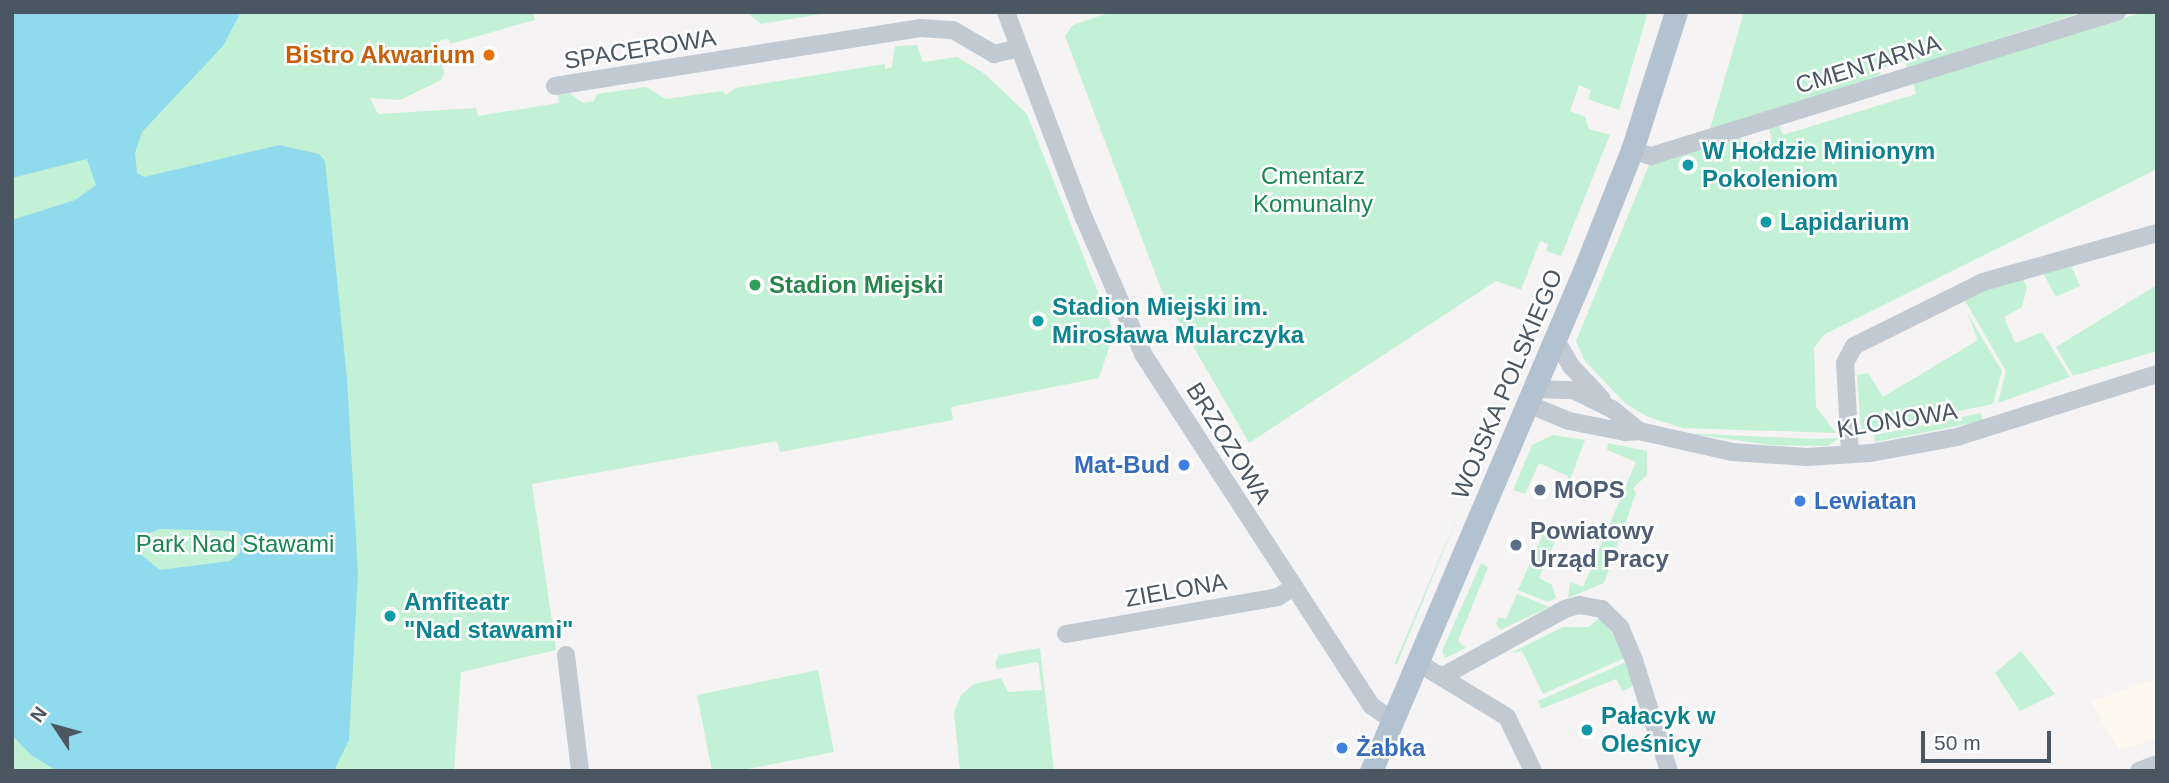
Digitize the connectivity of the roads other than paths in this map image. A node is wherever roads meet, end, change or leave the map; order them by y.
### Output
1 (1006, 12) edge
2 (1676, 12) edge
3 (2117, 12) edge
4 (1016, 49) junction
5 (555, 86) dead end
6 (1632, 150) junction
7 (2157, 233) edge
8 (1556, 340) junction
9 (2157, 374) edge
10 (1531, 396) junction
11 (1612, 409) junction
12 (1639, 431) junction
13 (1850, 454) junction
14 (1292, 588) junction
15 (1066, 634) dead end
16 (566, 655) dead end
17 (1417, 662) junction
18 (1445, 675) junction
19 (1392, 720) junction
20 (2157, 764) edge
21 (580, 771) edge
22 (1371, 771) edge
23 (1533, 771) edge
24 (1669, 771) edge
25 (2139, 771) edge

1 - 4 street, BRZOZOWA
2 - 6 main road, WOJSKA POLSKIEGO
3 - 6 street, CMENTARNA
4 - 5 street, SPACEROWA
4 - 14 street, BRZOZOWA
6 - 8 main road, WOJSKA POLSKIEGO
7 - 13 street
8 - 10 main road, WOJSKA POLSKIEGO
8 - 11 street, KLONOWA
9 - 13 street, KLONOWA
10 - 11 street, KLONOWA
10 - 12 street, KLONOWA
10 - 17 main road, WOJSKA POLSKIEGO
11 - 12 street, KLONOWA
12 - 13 street, KLONOWA
14 - 15 street, ZIELONA
14 - 19 street, BRZOZOWA
16 - 21 street
17 - 18 street
17 - 19 main road, WOJSKA POLSKIEGO
18 - 23 street
18 - 24 street
19 - 22 main road, WOJSKA POLSKIEGO
20 - 25 street

